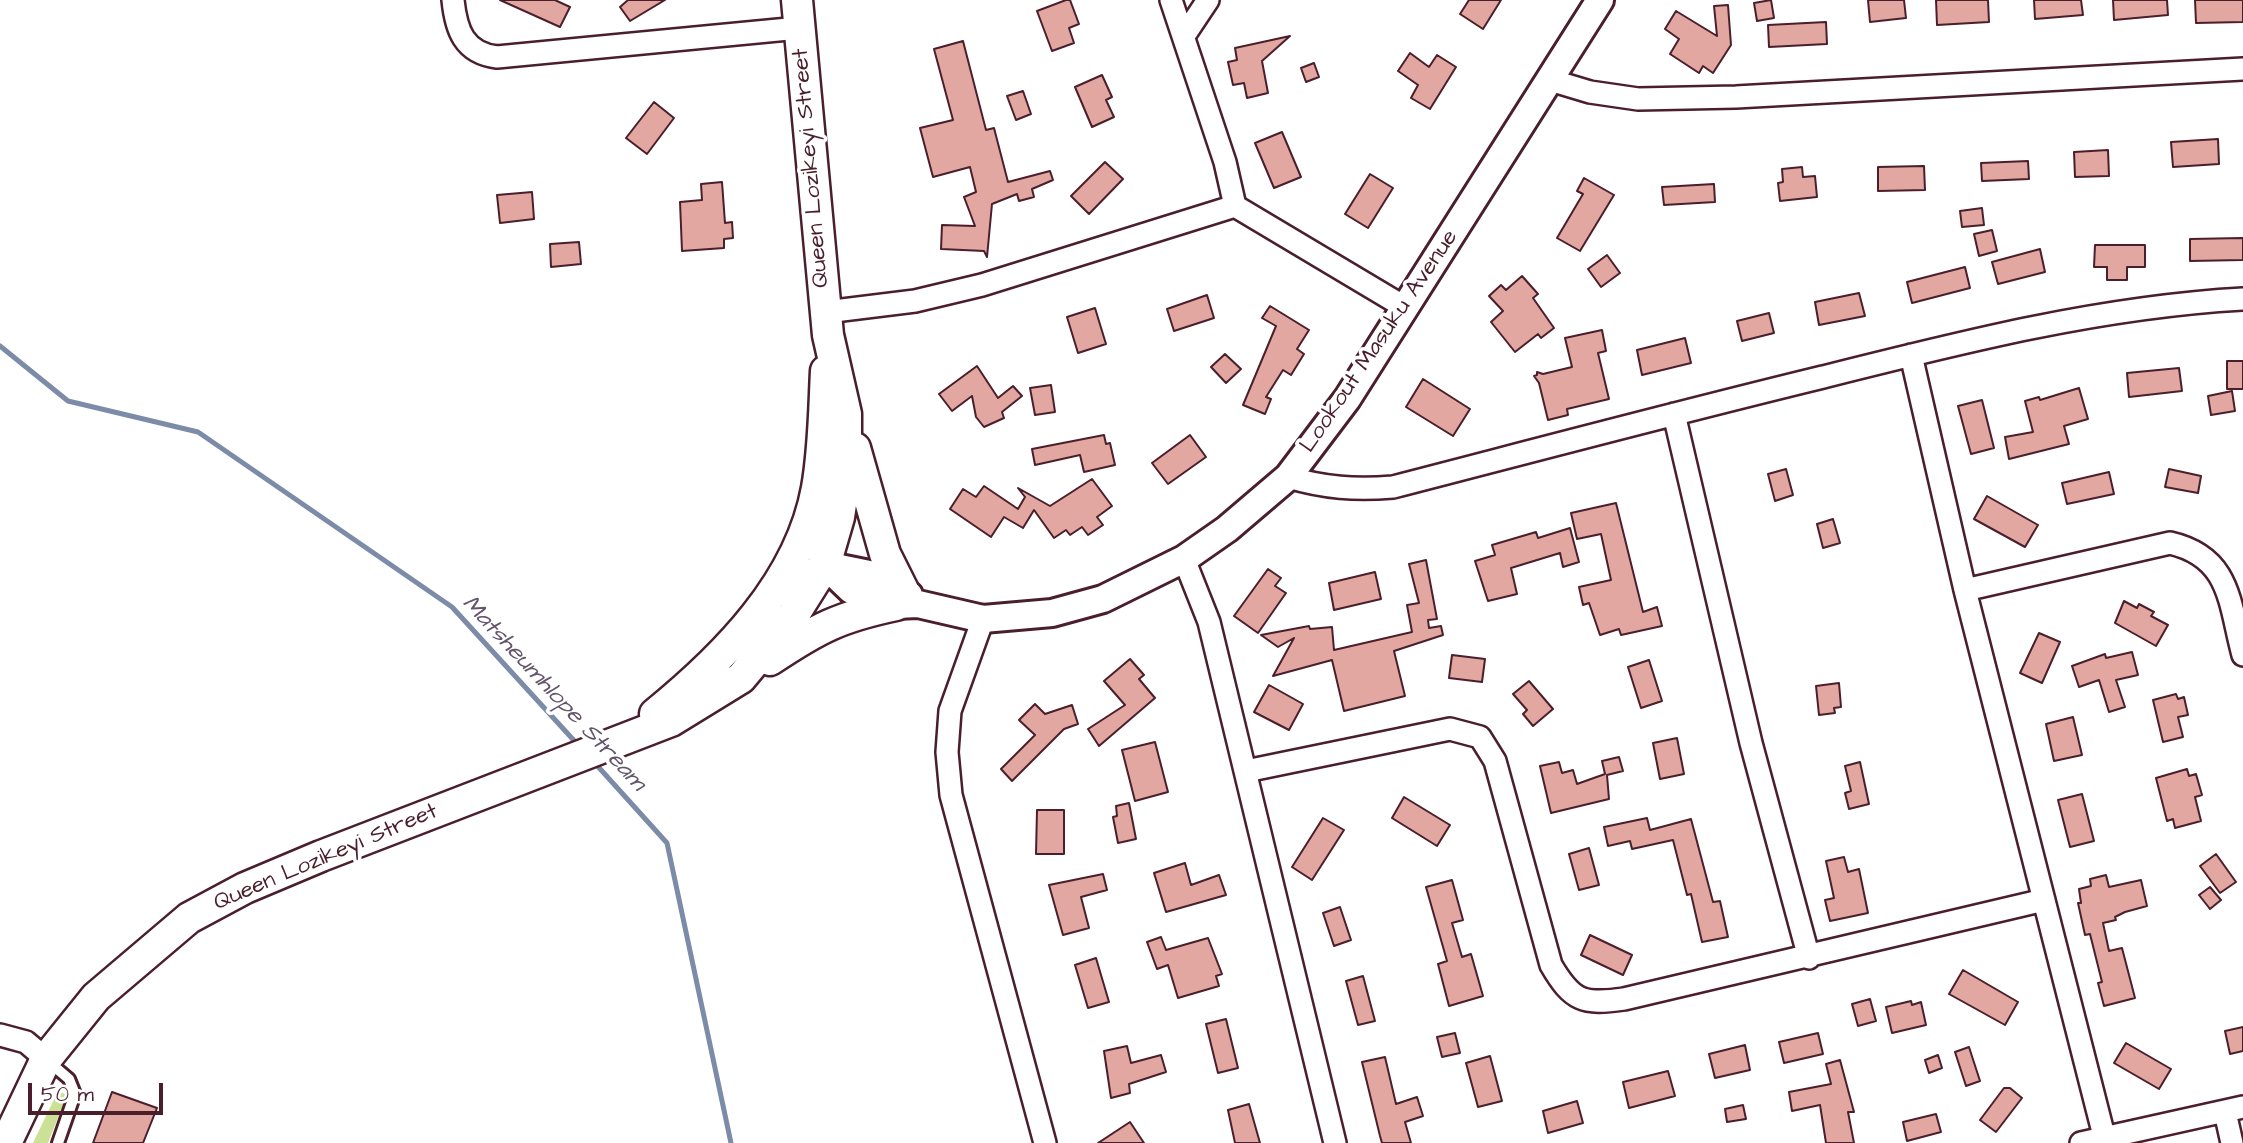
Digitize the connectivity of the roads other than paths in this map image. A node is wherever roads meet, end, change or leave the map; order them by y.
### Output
1 (453, 0) edge
2 (1171, 0) edge
3 (1208, 0) edge
4 (1600, 0) edge
5 (798, 14) edge
6 (1184, 36) junction
7 (2243, 69) edge
8 (1550, 79) junction
9 (1235, 206) junction
10 (2243, 299) edge
11 (1406, 308) junction
12 (827, 323) junction
13 (1911, 355) junction
14 (846, 414) junction
15 (1674, 414) junction
16 (1288, 477) junction
17 (816, 491) junction
18 (1184, 559) junction
19 (825, 565) junction
20 (1965, 590) junction
21 (765, 600) junction
22 (906, 600) junction
23 (983, 619) junction
24 (2243, 655) edge
25 (741, 678) junction
26 (622, 741) junction
27 (1246, 771) junction
28 (2044, 900) junction
29 (1809, 958) junction
30 (0, 1035) edge
31 (46, 1059) junction
32 (2234, 1109) edge
33 (2104, 1136) junction
34 (6, 1143) edge
35 (58, 1143) edge
36 (1045, 1143) edge
37 (1335, 1143) edge
38 (2081, 1143) edge
39 (2232, 1143) edge

1 - 5 street
2 - 6 street
3 - 6 street
4 - 8 street, Lookout Masuku Avenue
5 - 12 main road, Queen Lozikeyi Street
6 - 9 street
7 - 8 street
8 - 11 street, Lookout Masuku Avenue
9 - 11 street
9 - 12 street
10 - 13 street
11 - 16 street, Lookout Masuku Avenue
12 - 14 main road, Queen Lozikeyi Street
12 - 17 main road, Queen Lozikeyi Street
13 - 15 street
13 - 20 street
14 - 19 main road, Queen Lozikeyi Street
14 - 22 main road
15 - 16 street
15 - 29 street
16 - 18 street, Lookout Masuku Avenue
17 - 19 street
17 - 21 main road, Queen Lozikeyi Street
18 - 23 street, Lookout Masuku Avenue
18 - 27 street
19 - 21 street
19 - 22 street, Lookout Masuku Avenue
19 - 25 main road, Queen Lozikeyi Street
20 - 24 street
20 - 28 street
21 - 26 main road, Queen Lozikeyi Street
22 - 23 street, Lookout Masuku Avenue
22 - 25 main road
23 - 36 street
25 - 26 main road, Queen Lozikeyi Street
26 - 31 main road, Queen Lozikeyi Street
27 - 29 street
27 - 37 street
28 - 29 street
28 - 33 street
30 - 31 street
31 - 34 main road, Queen Lozikeyi Street
31 - 35 lane
32 - 33 street
32 - 39 street
33 - 38 street

